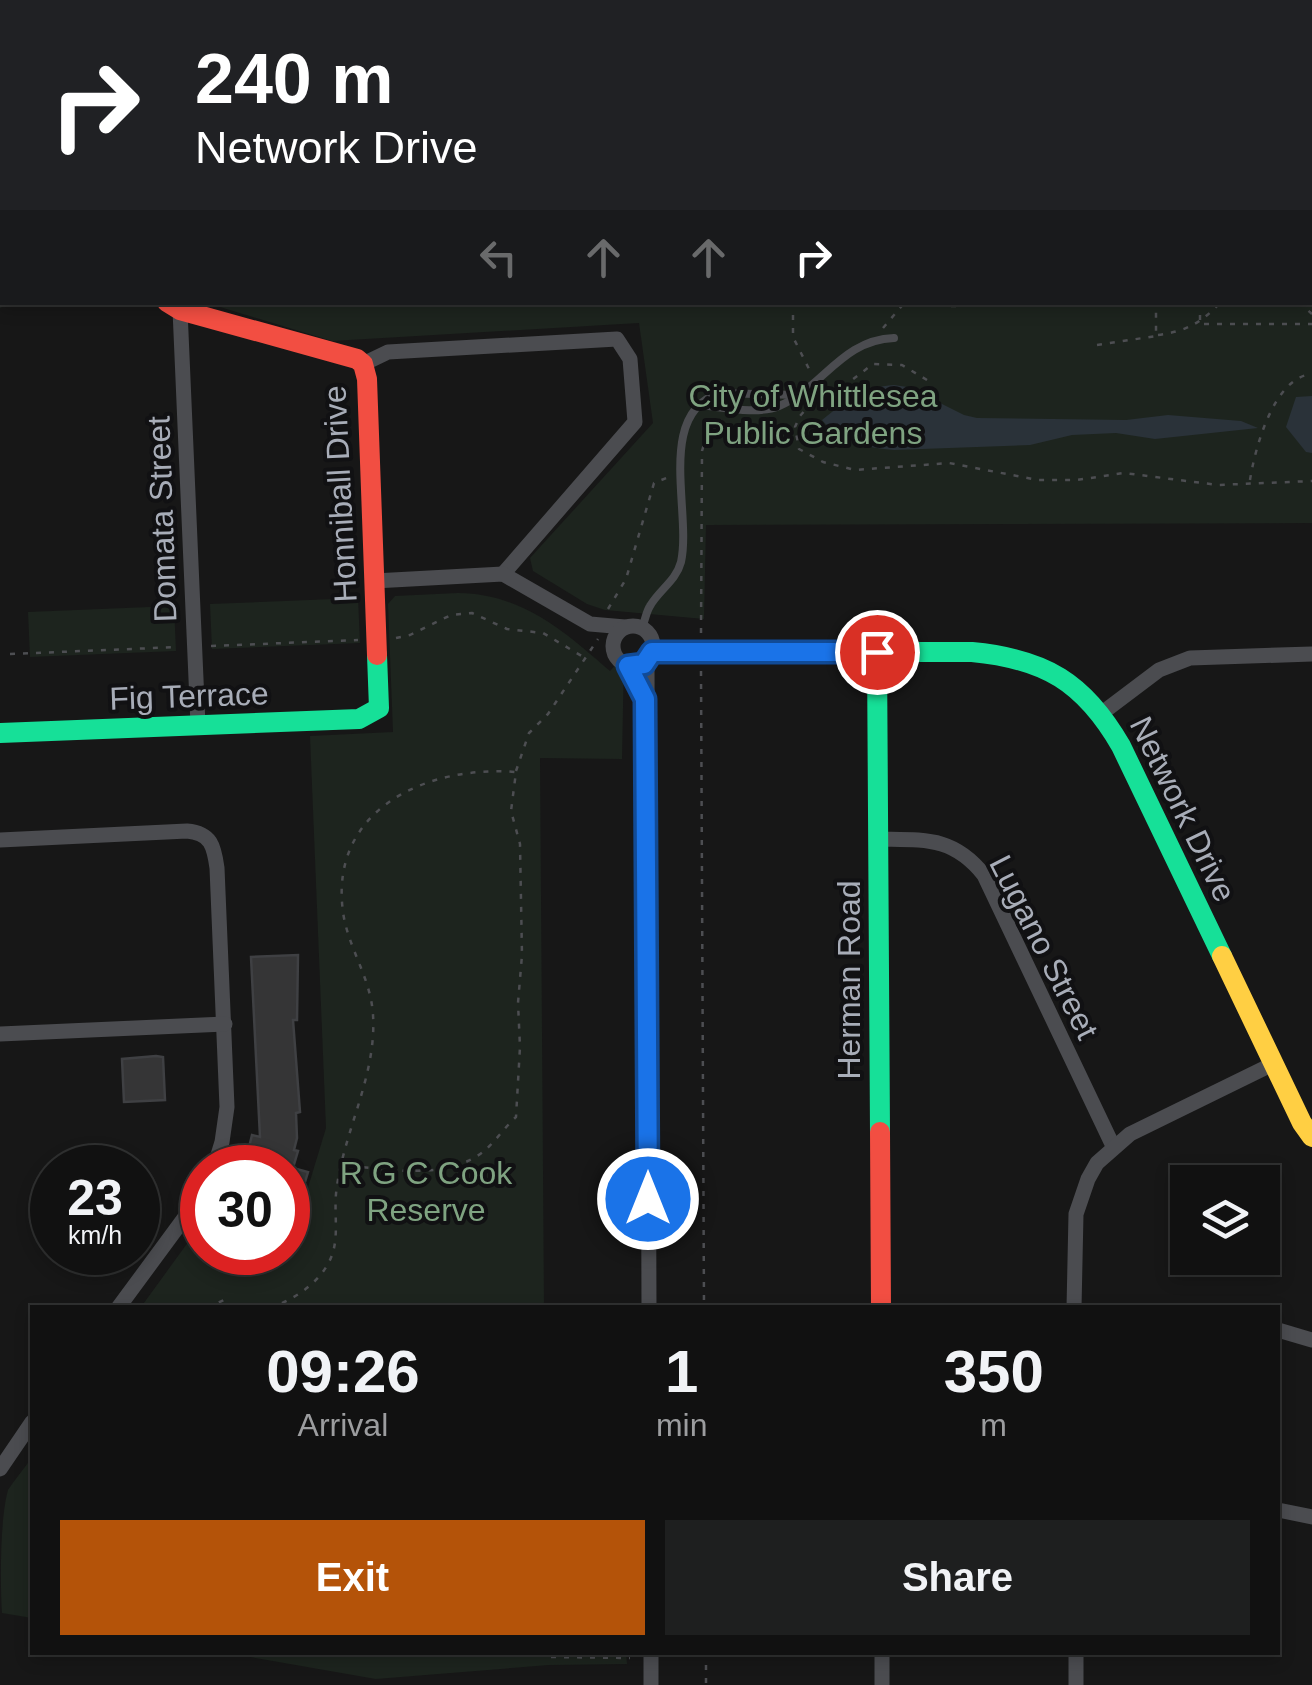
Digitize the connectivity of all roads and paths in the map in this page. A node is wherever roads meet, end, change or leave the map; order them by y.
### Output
1 (793, 305) edge
2 (902, 305) edge
3 (978, 305) edge
4 (1156, 305) edge
5 (1200, 305) edge
6 (1218, 305) edge
7 (174, 306) edge
8 (951, 306) dead end
9 (1200, 324) junction
10 (1312, 324) edge
11 (1156, 336) junction
12 (882, 338) junction
13 (894, 338) dead end
14 (1097, 344) dead end
15 (363, 364) junction
16 (1312, 374) edge
17 (927, 380) dead end
18 (814, 382) junction
19 (796, 395) junction
20 (700, 404) junction
21 (728, 418) dead end
22 (682, 476) junction
23 (1312, 481) edge
24 (1250, 482) junction
25 (504, 574) junction
26 (374, 580) junction
27 (634, 628) junction
28 (599, 629) junction
29 (376, 639) junction
30 (195, 646) junction
31 (701, 652) junction
32 (877, 652) junction
33 (10, 654) dead end
34 (1312, 654) edge
35 (649, 656) junction
36 (585, 658) junction
37 (621, 661) junction
38 (645, 699) junction
39 (378, 708) joint
40 (1102, 713) junction
41 (198, 726) junction
42 (0, 733) edge
43 (516, 772) junction
44 (878, 839) junction
45 (0, 840) edge
46 (225, 1024) junction
47 (0, 1034) edge
48 (1273, 1064) junction
49 (1312, 1136) edge
50 (221, 1145) edge
51 (1113, 1146) junction
52 (342, 1165) junction
53 (180, 1224) edge
54 (120, 1305) edge
55 (275, 1305) edge
56 (649, 1305) edge
57 (704, 1305) edge
58 (880, 1305) edge
59 (1074, 1305) edge
60 (1280, 1331) edge
61 (1312, 1340) edge
62 (30, 1424) edge
63 (5, 1448) edge
64 (0, 1469) edge
65 (1280, 1510) edge
66 (1312, 1517) edge
67 (651, 1655) edge
68 (706, 1655) edge
69 (882, 1655) edge
70 (1076, 1655) edge
71 (551, 1657) dead end
72 (630, 1658) dead end
73 (651, 1685) edge
74 (706, 1685) edge
75 (882, 1685) edge
76 (1076, 1685) edge

1 - 18 path
2 - 12 path
3 - 8 path
4 - 11 path
5 - 9 path
6 - 9 path
7 - 15 street, Honniball Drive
7 - 30 street, Domata Street
9 - 10 path
9 - 11 path
11 - 14 path
12 - 13 lane
12 - 18 lane
15 - 25 street
15 - 26 street, Honniball Drive
16 - 24 path
17 - 24 path
18 - 19 lane
19 - 20 lane
19 - 20 lane
20 - 22 lane
21 - 31 path
22 - 27 lane
22 - 28 path
23 - 24 path
25 - 26 street
25 - 28 street
26 - 29 street, Honniball Drive
27 - 28 street
27 - 35 street
27 - 37 street
28 - 36 path
28 - 37 street
29 - 30 path
29 - 36 path
29 - 39 street, Honniball Drive
30 - 33 path
30 - 41 street, Domata Street
31 - 32 street, Network Drive
31 - 35 street, Network Drive
31 - 57 path
32 - 40 street, Network Drive
32 - 44 street, Herman Road
34 - 40 street
35 - 37 street
35 - 38 street
36 - 43 path
37 - 38 street
38 - 56 street
39 - 41 street, Fig Terrace
40 - 48 street, Network Drive
41 - 42 street, Fig Terrace
43 - 52 path
43 - 52 path
44 - 51 street, Lugano Street
44 - 58 street, Herman Road
45 - 46 street
46 - 47 street
46 - 50 street
48 - 49 street, Network Drive
48 - 51 street
51 - 59 street
52 - 55 path
53 - 54 street
60 - 61 street
62 - 63 street
63 - 64 street
65 - 66 street
67 - 73 street
68 - 74 path
69 - 75 street
70 - 76 street
71 - 72 path

